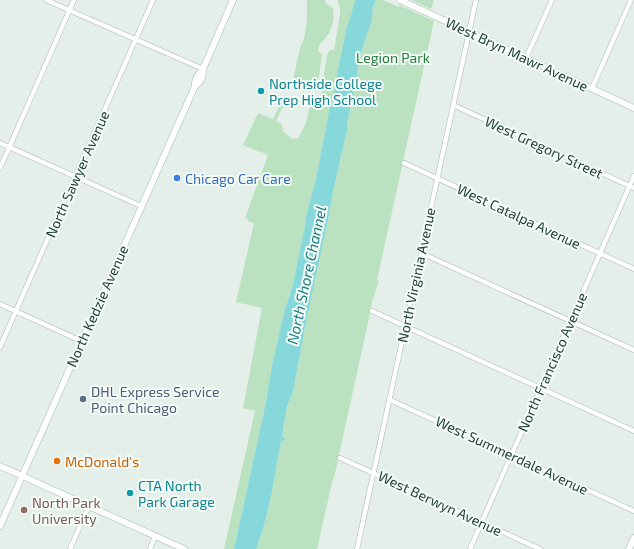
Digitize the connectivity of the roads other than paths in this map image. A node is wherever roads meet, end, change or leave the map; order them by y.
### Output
1 (46, 0) edge
2 (74, 0) edge
3 (154, 0) edge
4 (233, 0) edge
5 (400, 0) edge
6 (476, 0) edge
7 (552, 0) edge
8 (631, 0) edge
9 (69, 10) junction
10 (469, 32) junction
11 (136, 40) junction
12 (526, 58) junction
13 (203, 69) junction
14 (592, 88) junction
15 (453, 105) junction
16 (634, 108) edge
17 (0, 143) edge
18 (9, 147) junction
19 (404, 163) dead end
20 (0, 168) edge
21 (634, 176) edge
22 (75, 177) junction
23 (437, 179) junction
24 (632, 187) edge
25 (142, 206) junction
26 (421, 253) junction
27 (600, 253) junction
28 (634, 269) edge
29 (0, 304) edge
30 (372, 311) dead end
31 (16, 312) junction
32 (570, 320) junction
33 (405, 326) junction
34 (82, 341) junction
35 (0, 348) edge
36 (634, 350) edge
37 (541, 388) junction
38 (390, 400) junction
39 (634, 431) edge
40 (512, 455) junction
41 (340, 458) dead end
42 (0, 466) edge
43 (372, 473) junction
44 (22, 475) junction
45 (89, 506) junction
46 (634, 511) edge
47 (482, 523) junction
48 (0, 526) edge
49 (155, 536) junction
50 (634, 538) edge
51 (358, 548) edge
52 (70, 549) edge
53 (150, 549) edge
54 (184, 549) edge
55 (470, 549) edge
56 (540, 549) edge
57 (629, 549) edge

1 - 9 street
2 - 9 street
3 - 11 street, North Sawyer Avenue
4 - 13 main road, North Kedzie Avenue
5 - 10 main road, West Bryn Mawr Avenue
6 - 10 street, North Virginia Avenue
7 - 12 street
8 - 14 street
9 - 11 street
9 - 18 street
10 - 12 main road, West Bryn Mawr Avenue
10 - 15 street, North Virginia Avenue
11 - 13 street
11 - 22 street, North Sawyer Avenue
12 - 14 main road, West Bryn Mawr Avenue
13 - 25 main road, North Kedzie Avenue
14 - 16 main road, West Bryn Mawr Avenue
15 - 23 street, North Virginia Avenue
15 - 24 street, West Gregory Street
17 - 18 street
18 - 20 street
18 - 22 street
19 - 23 street, West Catalpa Avenue
21 - 24 street, North Francisco Avenue
22 - 25 street
22 - 31 street, North Sawyer Avenue
23 - 26 street, North Virginia Avenue
23 - 27 street, West Catalpa Avenue
24 - 27 street, North Francisco Avenue
25 - 34 main road, North Kedzie Avenue
26 - 32 street
26 - 33 street, North Virginia Avenue
27 - 28 street, West Catalpa Avenue
27 - 32 street, North Francisco Avenue
29 - 31 street
30 - 33 street
31 - 34 street
31 - 35 street, North Sawyer Avenue
32 - 36 street
32 - 37 street, North Francisco Avenue
33 - 37 street
33 - 38 street, North Virginia Avenue
34 - 44 main road, North Kedzie Avenue
37 - 39 street
37 - 40 street, North Francisco Avenue
38 - 40 street, West Summerdale Avenue
38 - 43 street, North Virginia Avenue
40 - 46 street, West Summerdale Avenue
40 - 47 street, North Francisco Avenue
41 - 43 street, West Berwyn Avenue
42 - 44 main road
43 - 47 street, West Berwyn Avenue
43 - 51 street, North Virginia Avenue
44 - 45 main road
44 - 48 main road, North Kedzie Avenue
45 - 49 main road
45 - 52 street
47 - 55 street, North Francisco Avenue
47 - 56 street, West Berwyn Avenue
49 - 53 street
49 - 54 main road
50 - 57 main road

